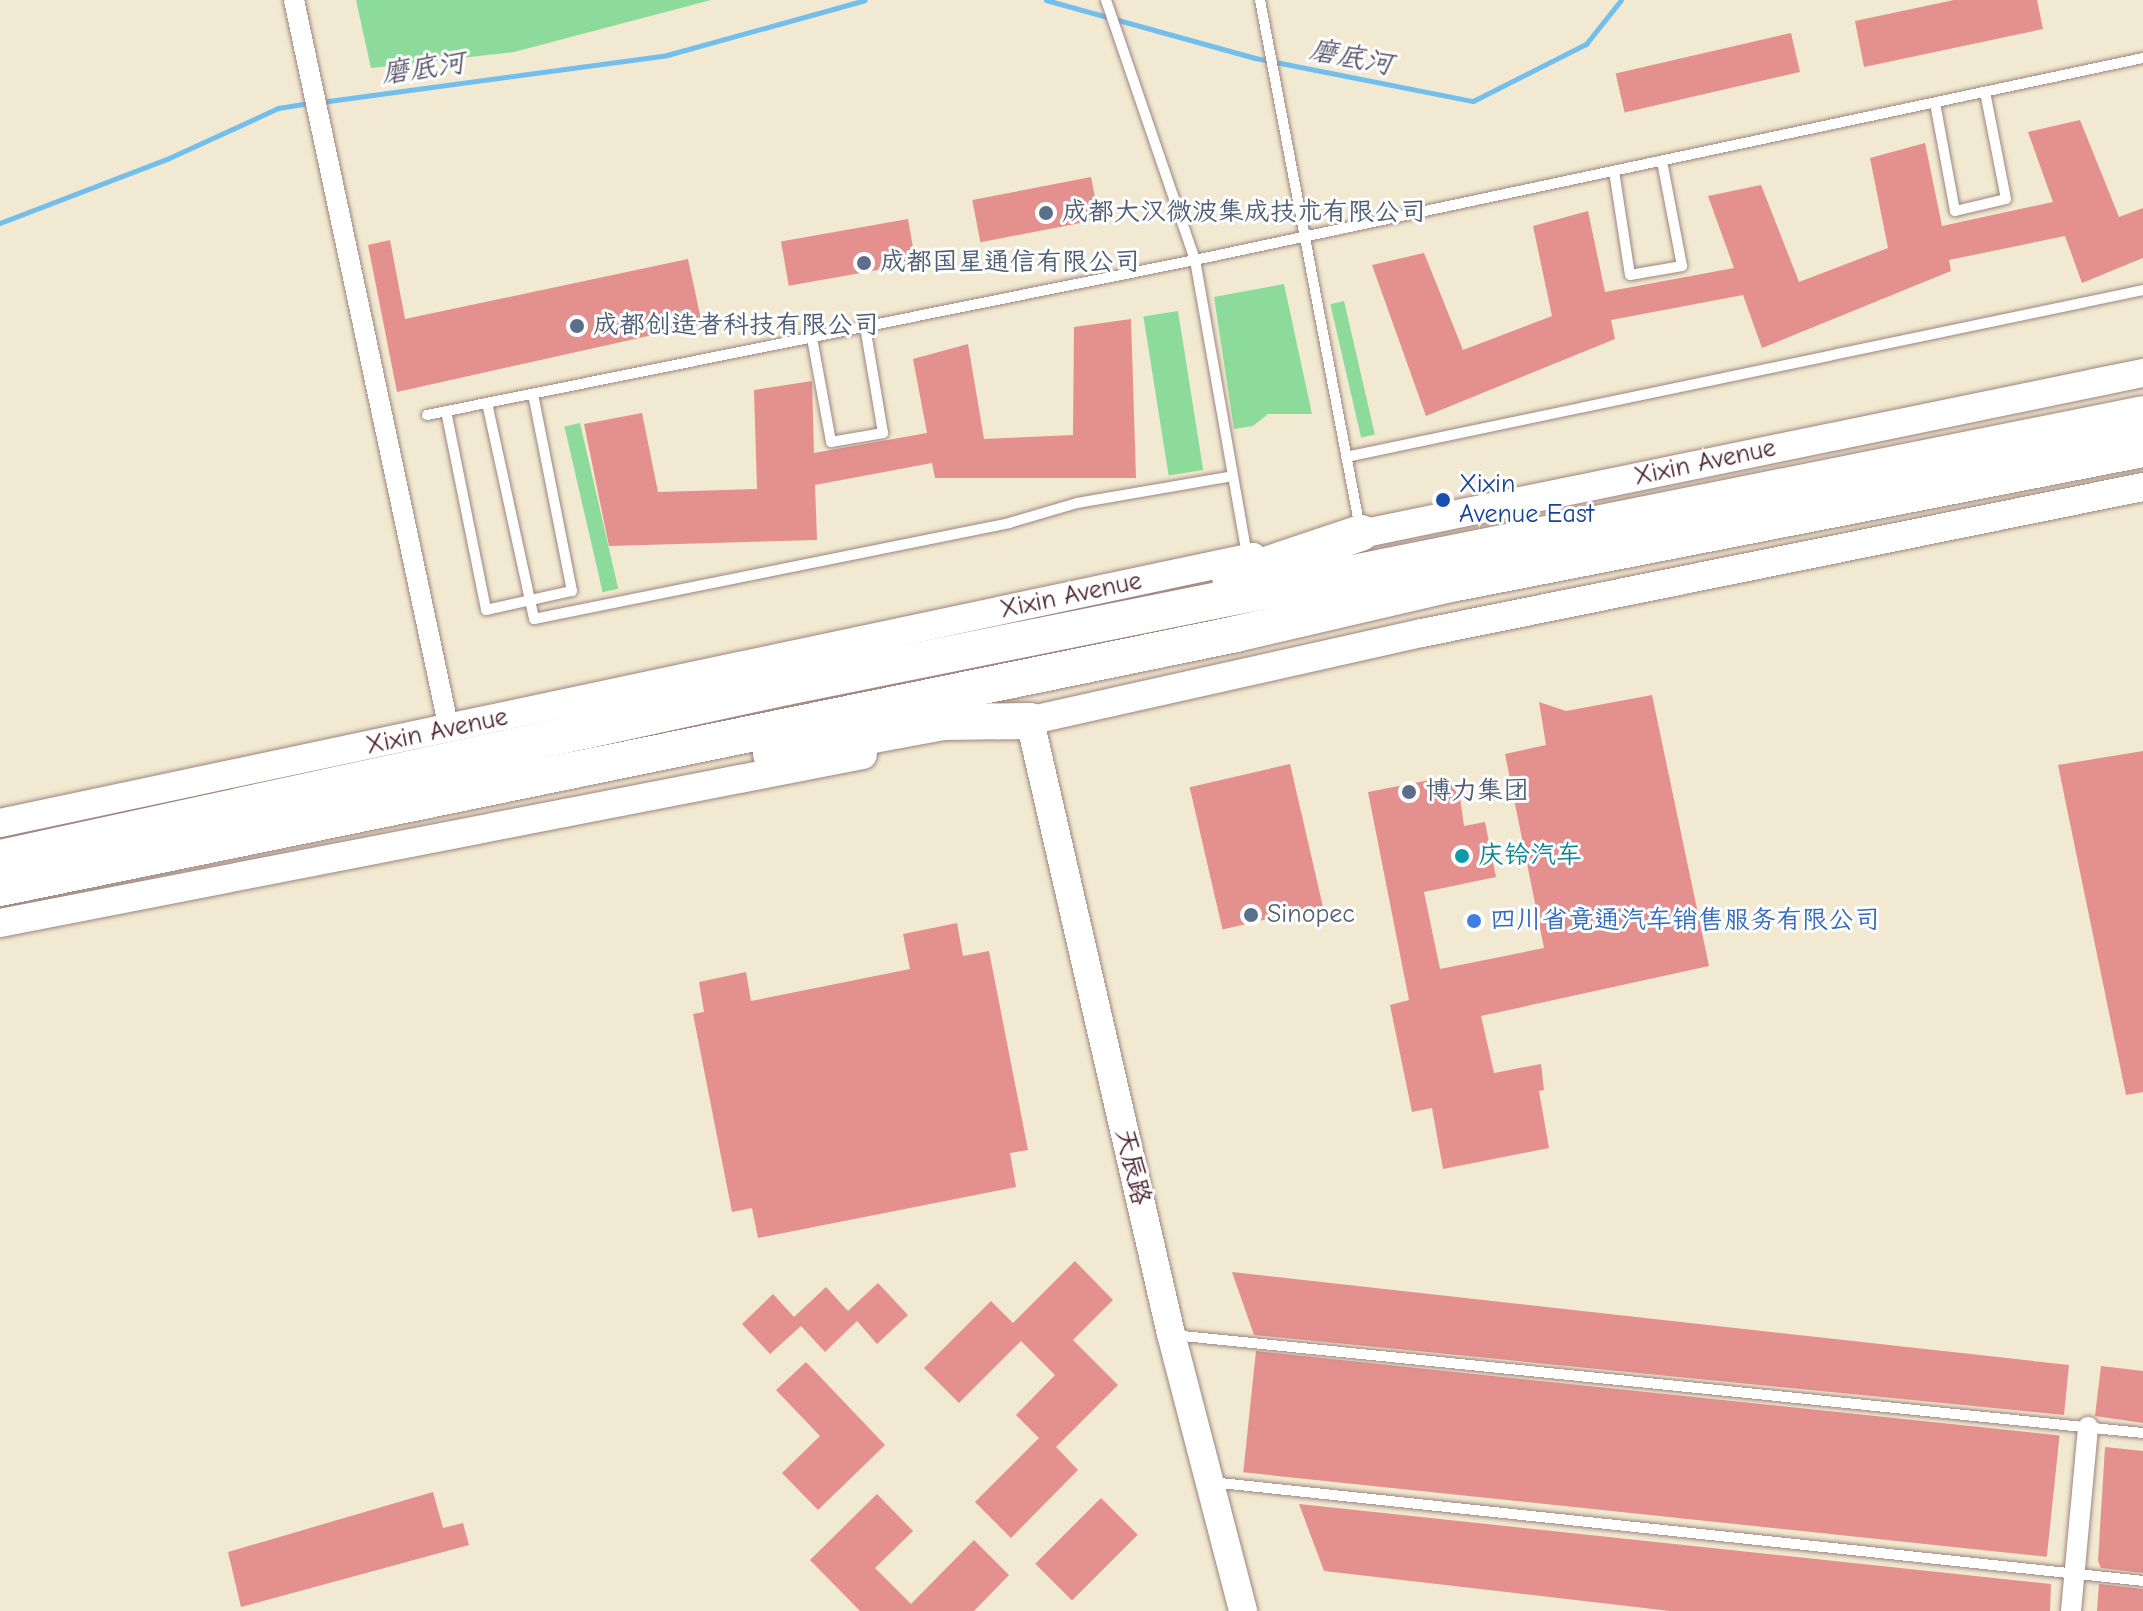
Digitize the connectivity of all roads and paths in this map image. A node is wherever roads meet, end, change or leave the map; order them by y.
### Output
1 (294, 0) edge
2 (1106, 0) edge
3 (1260, 0) edge
4 (2143, 58) edge
5 (1985, 92) junction
6 (1935, 103) junction
7 (1662, 161) junction
8 (1614, 171) junction
9 (1304, 238) junction
10 (1195, 260) junction
11 (2143, 290) edge
12 (865, 327) junction
13 (812, 338) junction
14 (2143, 373) edge
15 (533, 394) junction
16 (487, 403) junction
17 (446, 411) junction
18 (2143, 414) edge
19 (427, 415) dead end
20 (2143, 449) edge
21 (1346, 457) junction
22 (1233, 476) junction
23 (2143, 487) edge
24 (1361, 533) junction
25 (1247, 558) junction
26 (530, 601) junction
27 (786, 687) junction
28 (1030, 721) junction
29 (449, 729) junction
30 (452, 795) junction
31 (0, 823) edge
32 (0, 858) edge
33 (0, 888) edge
34 (0, 923) edge
35 (1171, 1334) junction
36 (2088, 1427) junction
37 (2143, 1433) edge
38 (1209, 1482) junction
39 (2074, 1574) junction
40 (2143, 1581) edge
41 (1243, 1611) edge
42 (2071, 1611) edge

1 - 29 street
2 - 10 lane
3 - 9 lane
4 - 5 lane
5 - 6 lane
5 - 6 lane
6 - 7 lane
7 - 8 lane
7 - 8 lane
8 - 9 lane
9 - 10 lane
9 - 21 lane
10 - 12 lane
10 - 22 lane
11 - 21 lane
12 - 13 lane
12 - 13 lane
13 - 15 lane
14 - 24 main road, Xixin Avenue
15 - 16 lane
15 - 26 lane
16 - 17 lane
16 - 26 lane
17 - 19 lane
17 - 26 lane
18 - 27 highway, Xixin Avenue
20 - 30 highway
21 - 24 lane
22 - 25 lane
22 - 26 lane
23 - 28 main road
24 - 25 main road, Xixin Avenue
24 - 27 highway
25 - 29 main road, Xixin Avenue
27 - 32 highway, Xixin Avenue
28 - 30 highway
28 - 34 main road
28 - 35 main road, 天辰路
29 - 31 main road, Xixin Avenue
30 - 33 highway
35 - 36 lane
35 - 38 main road, 天辰路
36 - 37 lane
36 - 39 street
38 - 39 lane
38 - 41 main road, 天辰路
39 - 40 lane
39 - 42 street

